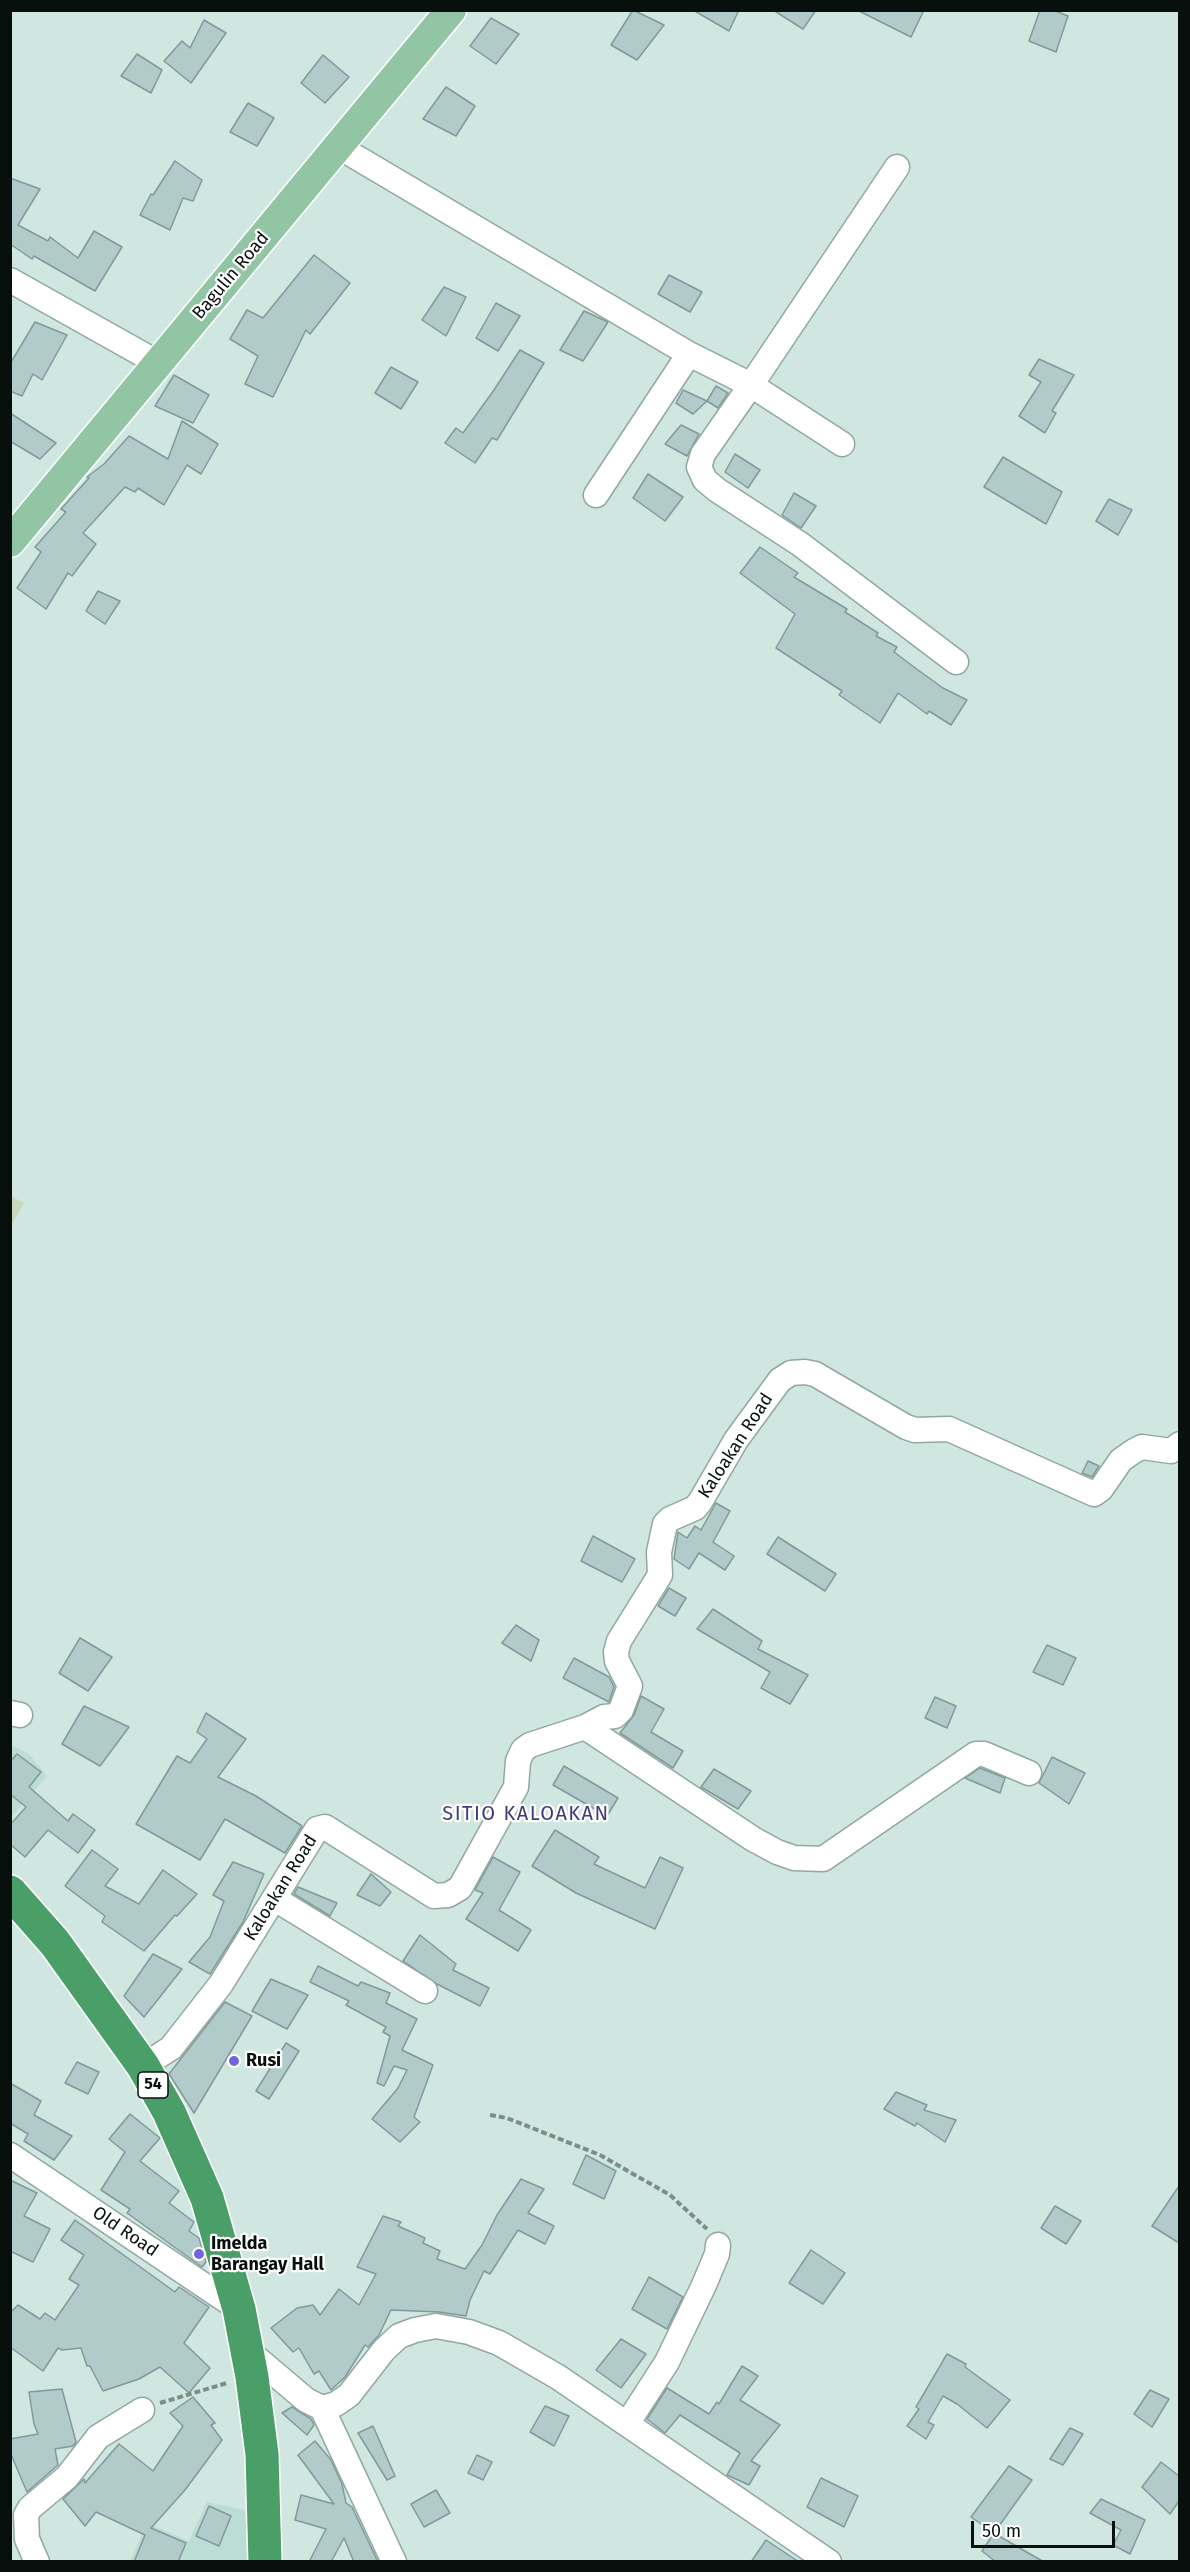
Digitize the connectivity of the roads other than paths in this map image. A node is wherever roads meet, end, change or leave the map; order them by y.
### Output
1 (451, 10) edge
2 (339, 147) junction
3 (897, 167) dead end
4 (10, 280) edge
5 (689, 354) junction
6 (158, 363) junction
7 (751, 385) junction
8 (842, 444) dead end
9 (596, 495) dead end
10 (10, 542) edge
11 (956, 662) dead end
12 (1179, 1444) edge
13 (585, 1727) junction
14 (1029, 1773) dead end
15 (10, 1892) edge
16 (276, 1899) junction
17 (425, 1991) dead end
18 (143, 2066) junction
19 (10, 2155) edge
20 (718, 2244) road end
21 (240, 2309) junction
22 (250, 2364) junction
23 (322, 2408) junction
24 (142, 2410) road end
25 (627, 2424) junction
26 (37, 2562) edge
27 (265, 2562) edge
28 (394, 2562) edge
29 (829, 2562) edge

1 - 2 main road, Bagulin Road
2 - 5 street
2 - 6 main road, Bagulin Road
3 - 7 street
4 - 6 street
5 - 7 street
5 - 9 street
6 - 10 main road, Bagulin Road
7 - 8 street
7 - 11 street
12 - 13 street, Kaloakan Road
13 - 14 street
13 - 16 street, Kaloakan Road
15 - 18 highway, 54
16 - 17 street
16 - 18 street, Kaloakan Road
18 - 21 highway, 54
19 - 21 street, Old Road
20 - 25 street
21 - 22 highway, 54
22 - 23 street
22 - 27 highway, 54
23 - 25 street
23 - 28 street
24 - 26 street
25 - 29 street

